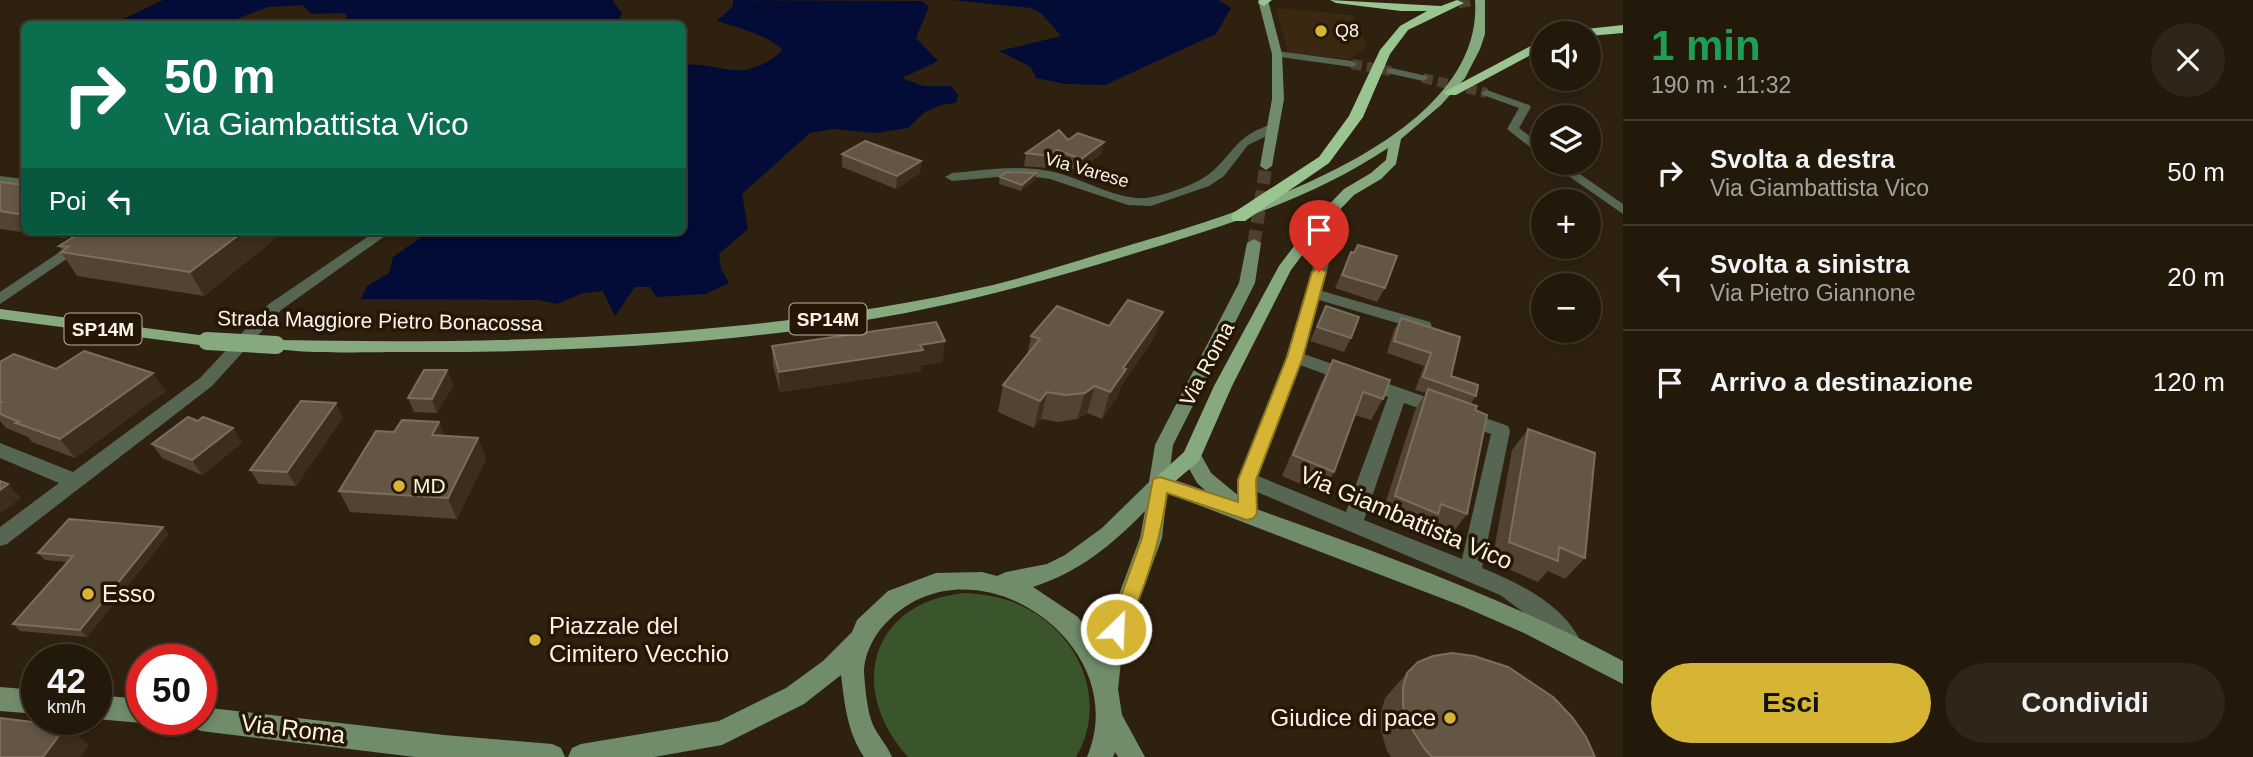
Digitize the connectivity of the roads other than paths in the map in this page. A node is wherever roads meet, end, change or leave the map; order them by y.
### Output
1 (1336, 0) edge
2 (1480, 0) edge
3 (1265, 1) edge
4 (1623, 29) edge
5 (1601, 31) edge
6 (1531, 50) edge
7 (1277, 54) junction
8 (1352, 64) tunnel mouth
9 (1391, 71) tunnel mouth
10 (1423, 78) tunnel mouth
11 (1451, 92) junction
12 (1487, 93) tunnel mouth
13 (1273, 128) junction
14 (1396, 140) junction
15 (1531, 145) edge
16 (1266, 166) tunnel mouth
17 (1573, 175) edge
18 (952, 177) dead end
19 (0, 180) edge
20 (21, 183) edge
21 (1623, 210) edge
22 (1239, 217) junction
23 (95, 235) edge
24 (379, 235) edge
25 (1254, 243) tunnel mouth
26 (1325, 251) dead end
27 (1313, 293) junction
28 (0, 299) edge
29 (0, 314) edge
30 (1445, 333) edge
31 (1295, 357) junction
32 (1398, 394) junction
33 (0, 450) edge
34 (1192, 456) junction
35 (1247, 480) junction
36 (75, 481) junction
37 (1160, 483) junction
38 (1247, 513) junction
39 (1352, 524) junction
40 (0, 538) edge
41 (1470, 572) junction
42 (994, 581) junction
43 (862, 635) junction
44 (1569, 642) junction
45 (1623, 673) edge
46 (1108, 688) junction
47 (1, 700) edge
48 (21, 701) edge
49 (1111, 719) junction
50 (217, 721) edge
51 (552, 757) edge
52 (581, 757) edge
53 (879, 757) edge
54 (1100, 757) edge
55 (1132, 757) edge

1 - 22 highway
2 - 11 main road, Strada Maggiore Pietro Bonacossa / SP14M
3 - 7 main road
4 - 5 highway
6 - 11 highway
7 - 8 street
7 - 13 main road
9 - 10 street
11 - 14 main road, Strada Maggiore Pietro Bonacossa / SP14M
12 - 15 street
13 - 16 main road
13 - 18 street, Via Varese
14 - 22 main road, Strada Maggiore Pietro Bonacossa / SP14M
14 - 34 main road
17 - 21 street
19 - 20 street
22 - 29 main road, Strada Maggiore Pietro Bonacossa / SP14M, bridge
23 - 28 street
24 - 36 street
25 - 37 main road, Via Roma
26 - 27 street
27 - 30 street
27 - 31 street
31 - 32 street
31 - 35 street
32 - 39 street
32 - 41 street
33 - 36 street
34 - 37 main road
34 - 38 main road, Via Giambattista Vico
35 - 38 street
35 - 39 street, Via Giambattista Vico
36 - 40 street
37 - 38 main road, Via Giambattista Vico
37 - 42 main road
37 - 46 main road, Via Roma
38 - 44 main road, Via Giambattista Vico
39 - 41 street, Via Giambattista Vico
41 - 44 street, Via Giambattista Vico
42 - 43 main road
42 - 46 main road
43 - 52 main road
43 - 53 main road
44 - 45 main road, Via Giambattista Vico
46 - 49 main road
47 - 48 main road
49 - 54 main road
49 - 55 main road
50 - 51 main road, Via Roma

